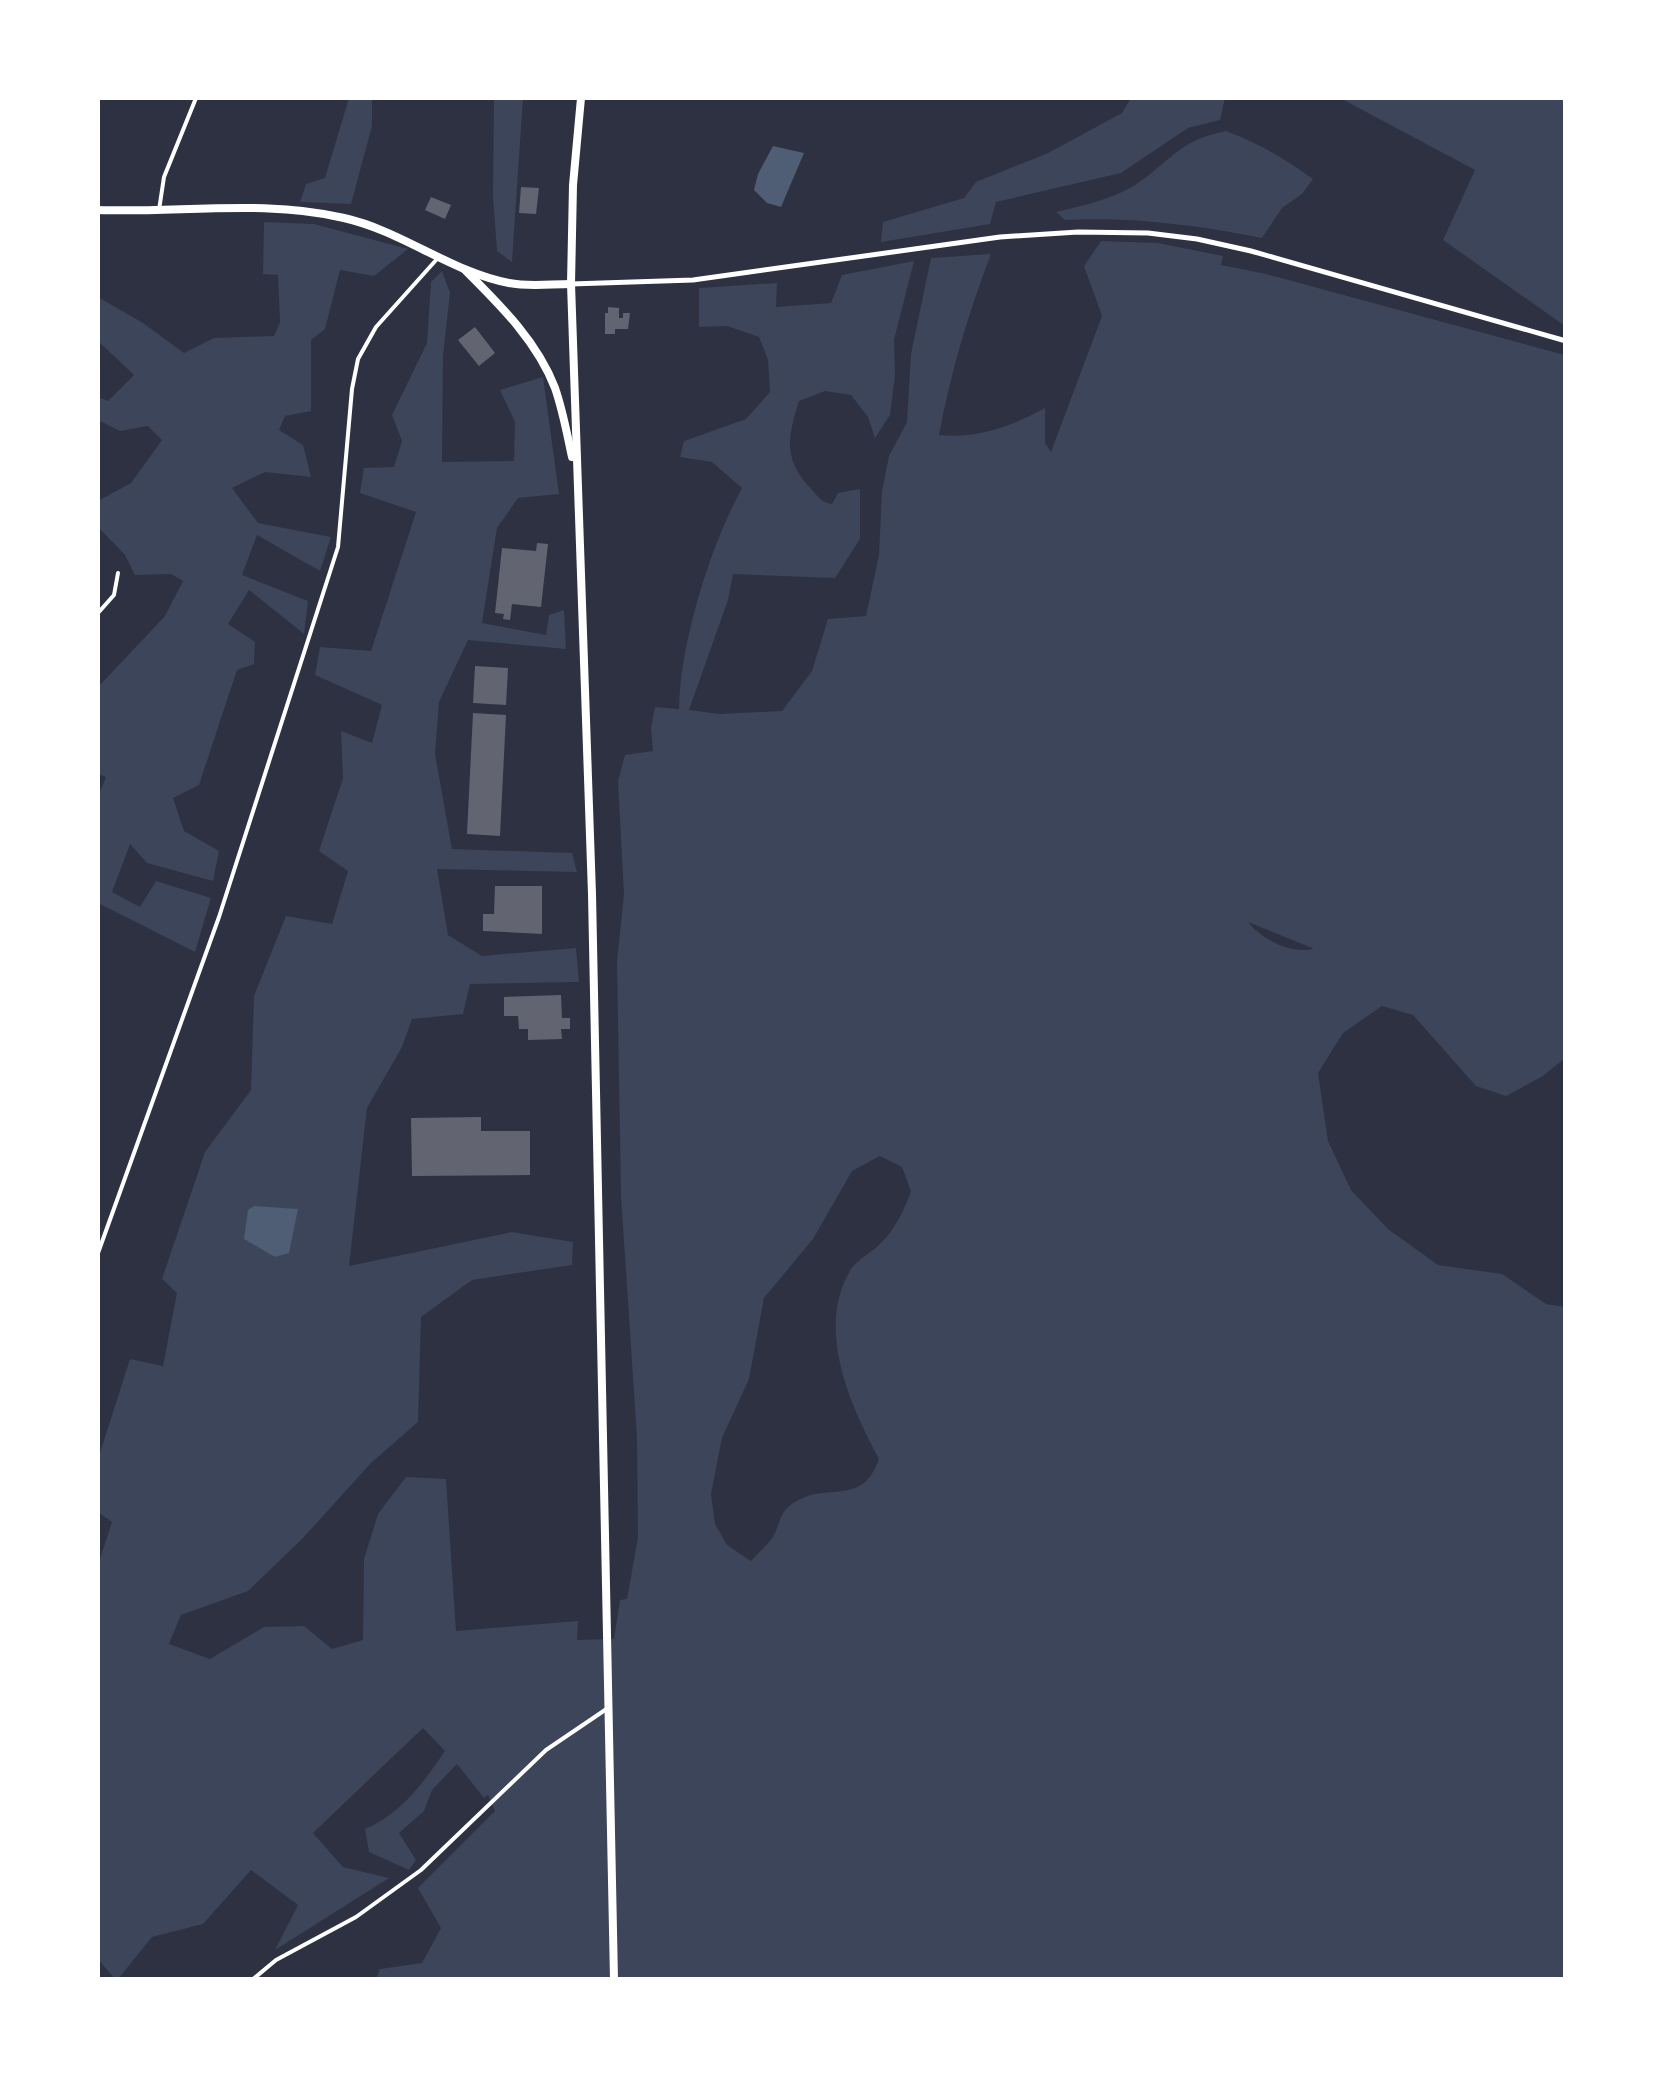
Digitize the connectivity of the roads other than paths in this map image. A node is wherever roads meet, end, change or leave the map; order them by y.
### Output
1 (196, 98) edge
2 (581, 98) edge
3 (98, 210) edge
4 (159, 210) junction
5 (440, 256) junction
6 (462, 266) junction
7 (571, 284) junction
8 (1566, 340) edge
9 (576, 476) junction
10 (118, 573) dead end
11 (98, 613) edge
12 (98, 1253) edge
13 (608, 1708) junction
14 (252, 1980) edge
15 (614, 1980) edge

1 - 4 street
2 - 7 main road
3 - 4 main road
4 - 5 main road
5 - 6 main road
5 - 12 street
6 - 7 main road
6 - 9 main road
7 - 8 street
7 - 9 main road
9 - 13 main road
10 - 11 street
13 - 14 street
13 - 15 main road

